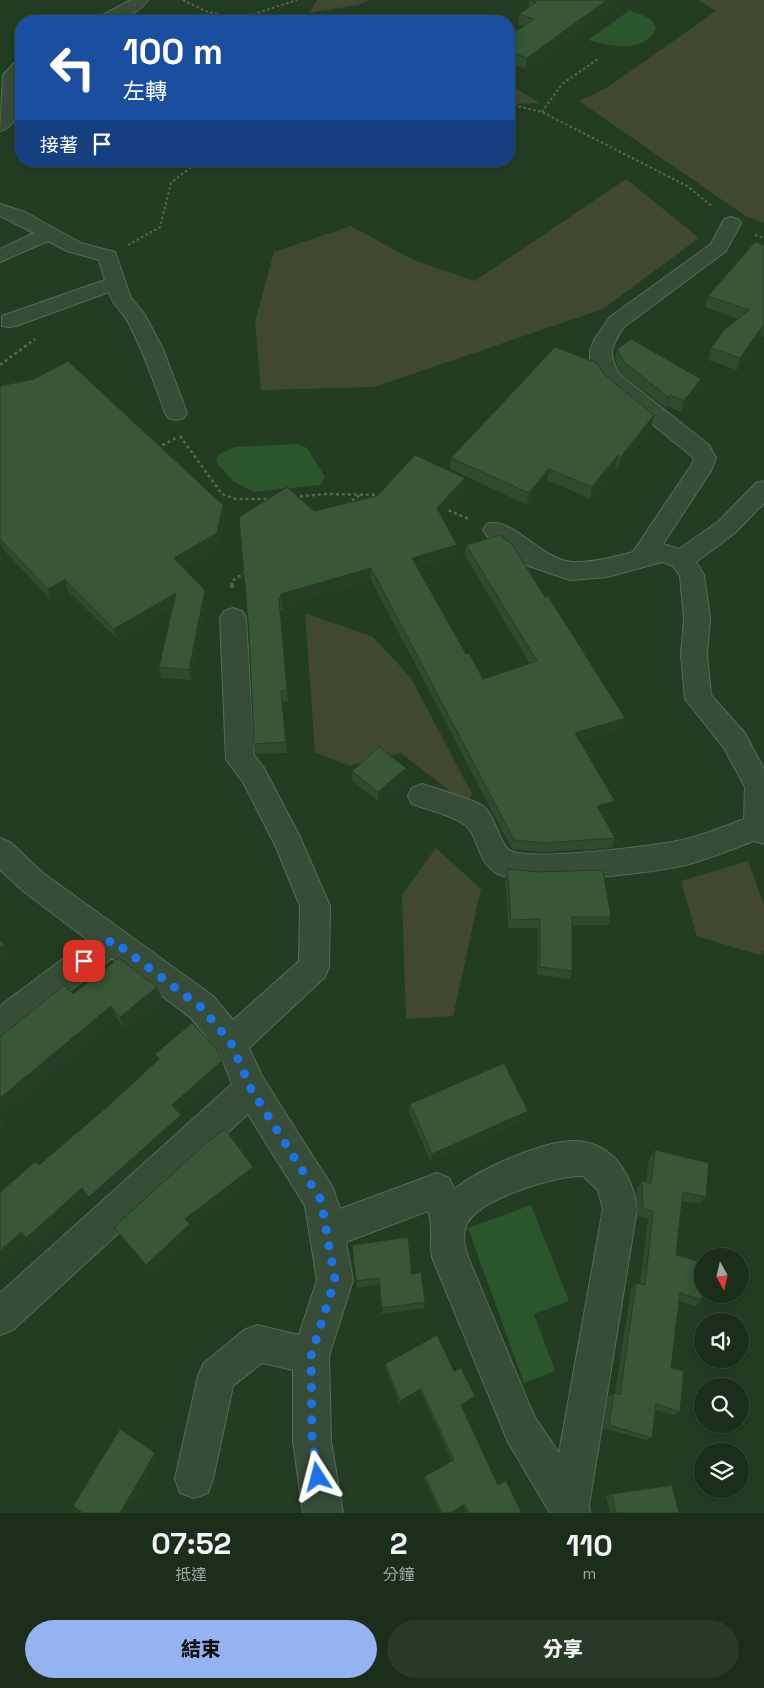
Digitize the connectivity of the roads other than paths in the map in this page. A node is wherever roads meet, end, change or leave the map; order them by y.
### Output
1 (140, 0) edge
2 (115, 15) edge
3 (15, 71) edge
4 (0, 126) edge
5 (0, 210) edge
6 (731, 223) road end
7 (50, 233) junction
8 (0, 256) edge
9 (116, 283) junction
10 (9, 321) dead end
11 (176, 413) road end
12 (764, 489) edge
13 (495, 530) road end
14 (642, 557) junction
15 (682, 560) junction
16 (233, 618) road end
17 (422, 796) dead end
18 (761, 829) edge
19 (0, 851) edge
20 (112, 940) junction
21 (0, 1025) edge
22 (231, 1043) junction
23 (251, 1089) junction
24 (450, 1222) junction
25 (326, 1231) junction
26 (0, 1317) edge
27 (311, 1356) junction
28 (194, 1478) dead end
29 (569, 1509) edge
30 (323, 1513) edge

1 - 2 street
3 - 4 street
5 - 7 street
6 - 14 street
7 - 8 street
7 - 9 street
9 - 10 street
9 - 11 street
12 - 15 street
13 - 14 street
14 - 15 street
15 - 18 street
16 - 22 street
17 - 18 street
19 - 20 street
20 - 21 street
20 - 22 street
22 - 23 street
23 - 25 street
23 - 26 street
24 - 25 street
24 - 29 street
24 - 29 street
25 - 27 street
27 - 28 street
27 - 30 street

